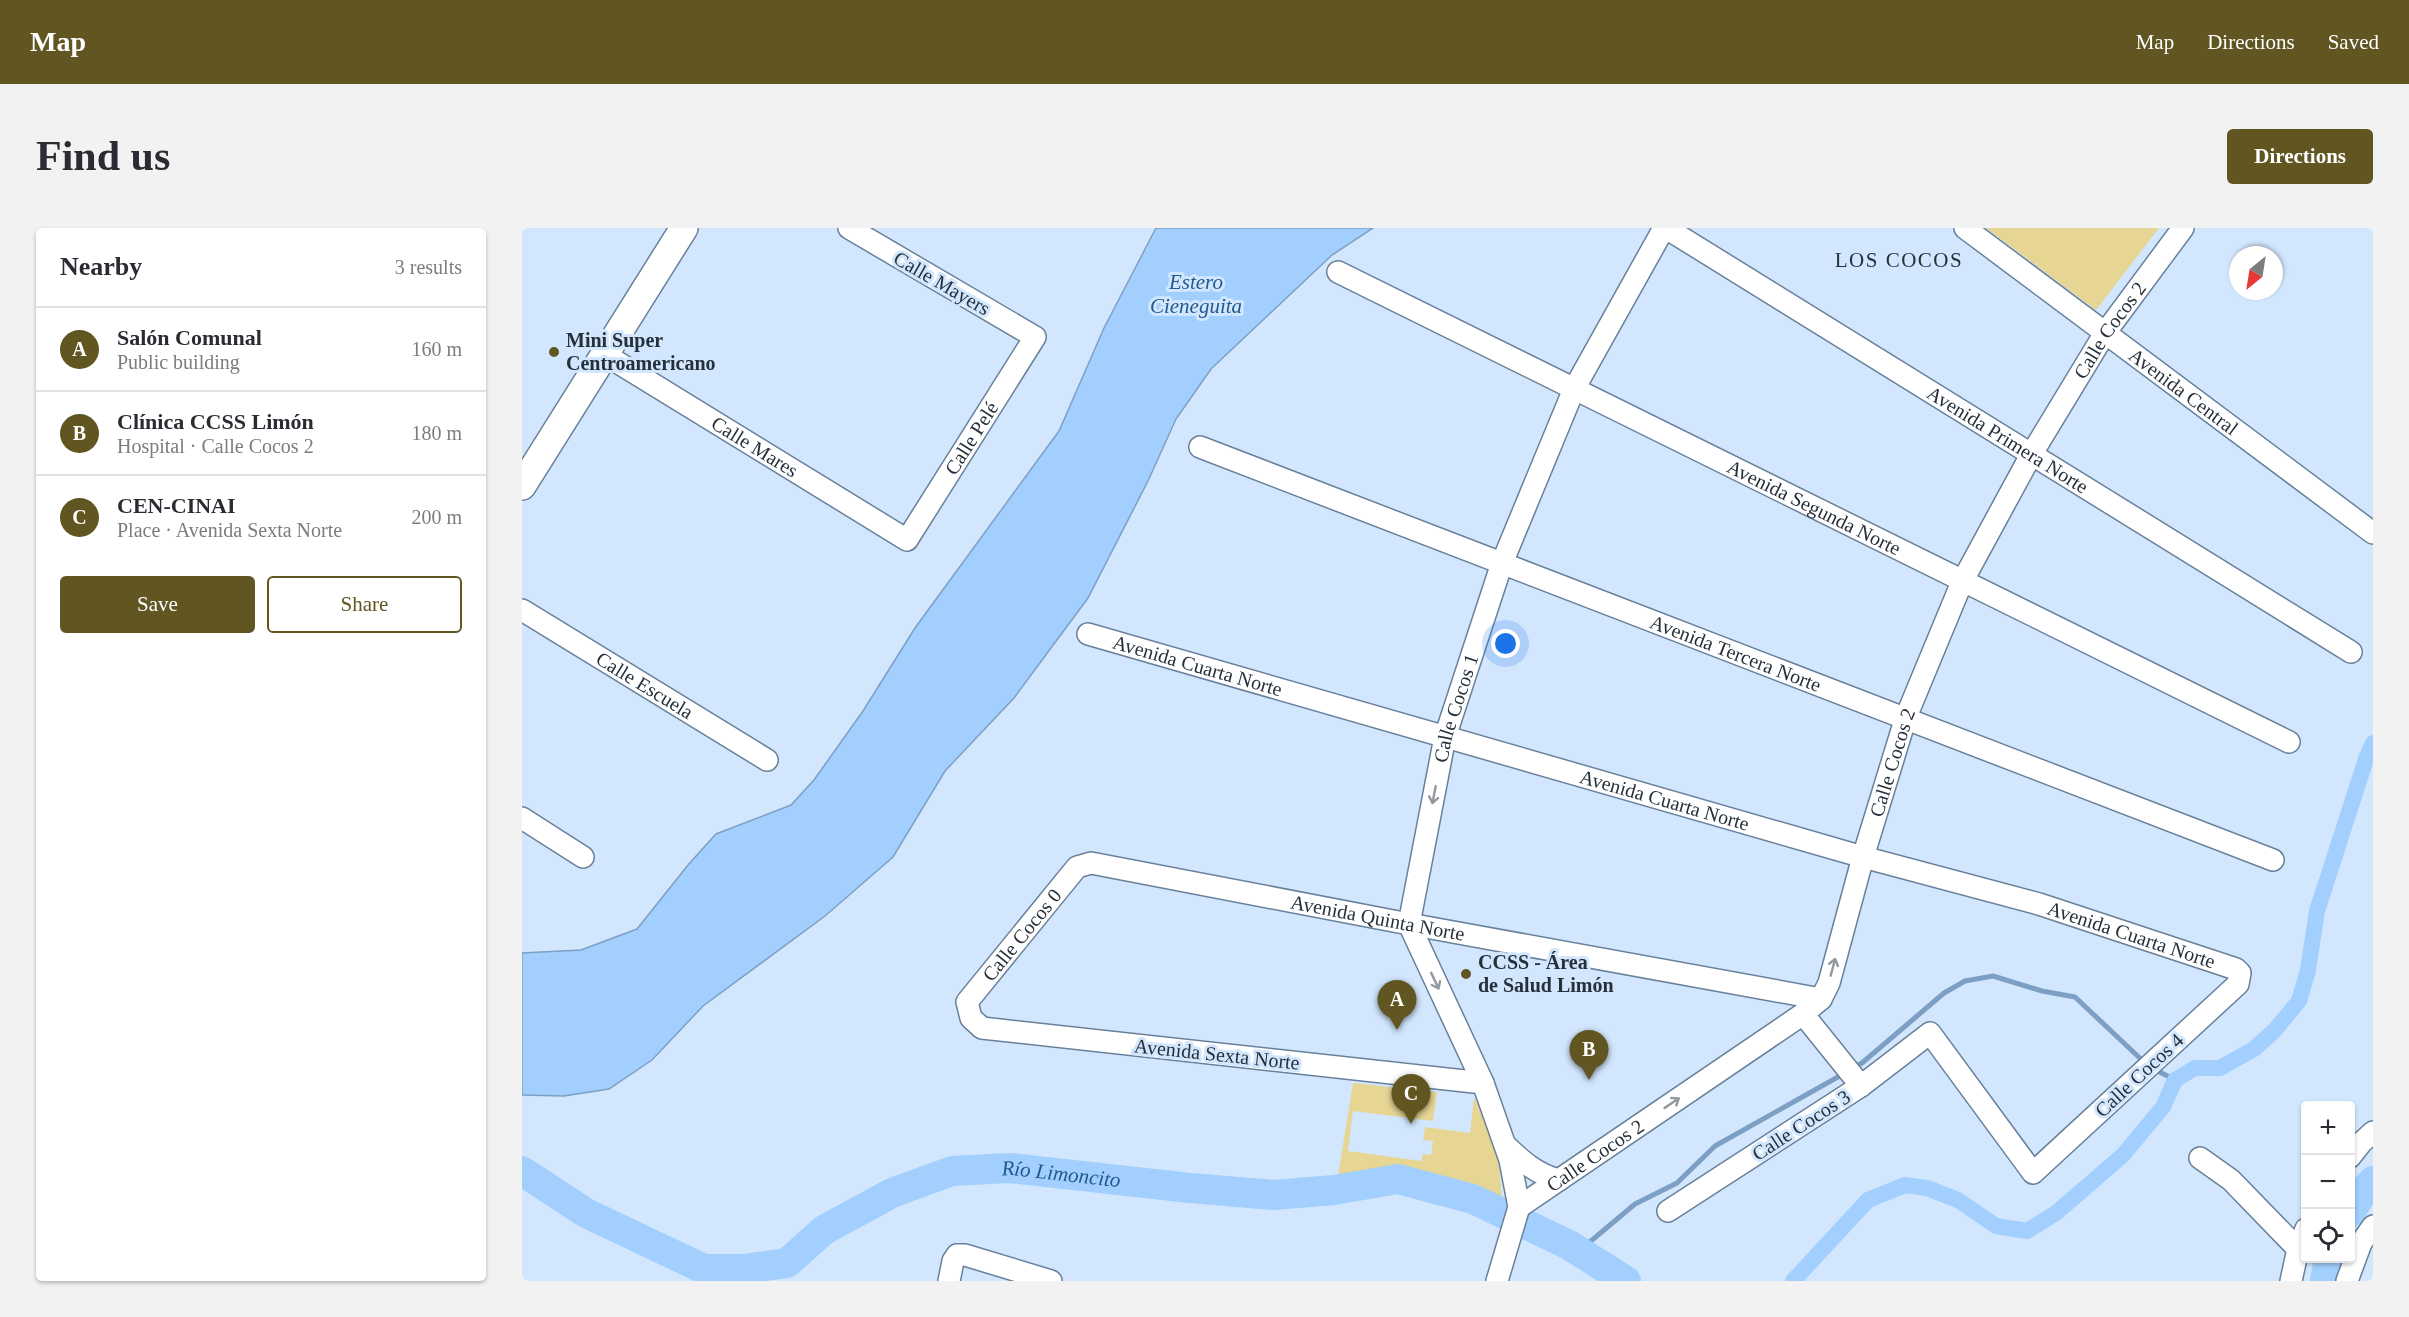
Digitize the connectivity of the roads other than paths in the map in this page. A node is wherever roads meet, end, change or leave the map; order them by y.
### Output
1 (684, 228) edge
2 (849, 228) edge
3 (1665, 228) edge
4 (1965, 228) edge
5 (2183, 228) edge
6 (1338, 272) dead end
7 (2105, 333) junction
8 (1035, 337) joint
9 (604, 354) junction
10 (1574, 389) junction
11 (1200, 447) dead end
12 (2031, 455) junction
13 (522, 486) edge
14 (2373, 532) edge
15 (907, 540) joint
16 (1502, 563) junction
17 (1962, 582) junction
18 (522, 610) edge
19 (1088, 634) dead end
20 (2351, 652) dead end
21 (1906, 717) junction
22 (1445, 738) junction
23 (2289, 742) dead end
24 (766, 760) dead end
25 (522, 818) edge
26 (583, 857) dead end
27 (1863, 857) junction
28 (2273, 860) dead end
29 (1077, 867) joint
30 (1409, 924) junction
31 (2240, 973) joint
32 (1821, 999) junction
33 (967, 1002) joint
34 (1803, 1014) junction
35 (1930, 1033) joint
36 (1483, 1083) junction
37 (1862, 1086) junction
38 (2373, 1132) edge
39 (1505, 1145) junction
40 (2352, 1155) edge
41 (2200, 1158) dead end
42 (1559, 1180) junction
43 (1519, 1206) junction
44 (1668, 1211) dead end
45 (2373, 1226) edge
46 (2301, 1242) edge
47 (2298, 1249) junction
48 (949, 1281) edge
49 (1052, 1281) edge
50 (1497, 1281) edge
51 (2291, 1281) edge
52 (2347, 1281) edge

1 - 9 main road
2 - 8 street, Calle Mayers
3 - 10 street, Calle Cocos 1
3 - 12 street, Avenida Primera Norte
4 - 7 street, Avenida Central
5 - 7 street, Calle Cocos 2
6 - 10 street, Avenida Segunda Norte
7 - 12 street, Calle Cocos 2
7 - 14 street, Avenida Central
8 - 15 street, Calle Pelé
9 - 13 main road
9 - 15 street, Calle Mares
10 - 16 street, Calle Cocos 1
10 - 17 street, Avenida Segunda Norte
11 - 16 street, Avenida Tercera Norte
12 - 17 street, Calle Cocos 2
12 - 20 street, Avenida Primera Norte
16 - 21 street, Avenida Tercera Norte
16 - 22 street, Calle Cocos 1
17 - 21 street, Calle Cocos 2
17 - 23 street, Avenida Segunda Norte
18 - 24 street, Calle Escuela
19 - 22 street, Avenida Cuarta Norte
21 - 27 street, Calle Cocos 2
21 - 28 street, Avenida Tercera Norte
22 - 27 street, Avenida Cuarta Norte
22 -> 30 street, Calle Cocos 1
25 - 26 street
27 - 31 street, Avenida Cuarta Norte
32 -> 27 street, Calle Cocos 2
29 - 30 street, Avenida Quinta Norte
29 - 33 street, Calle Cocos 0
30 - 32 street, Avenida Quinta Norte
30 -> 36 street
31 - 35 street, Calle Cocos 4
32 - 34 street, Calle Cocos 2
33 - 36 street, Avenida Sexta Norte
34 - 37 street
42 -> 34 street, Calle Cocos 2
35 - 37 street, Calle Cocos 3
36 - 39 street
37 - 44 street, Calle Cocos 3
38 - 40 street
39 - 42 street
39 - 43 street
41 - 47 street
42 - 43 street, Calle Cocos 2
43 - 50 street
45 - 52 street
46 - 47 street
47 - 51 street
48 - 49 street

